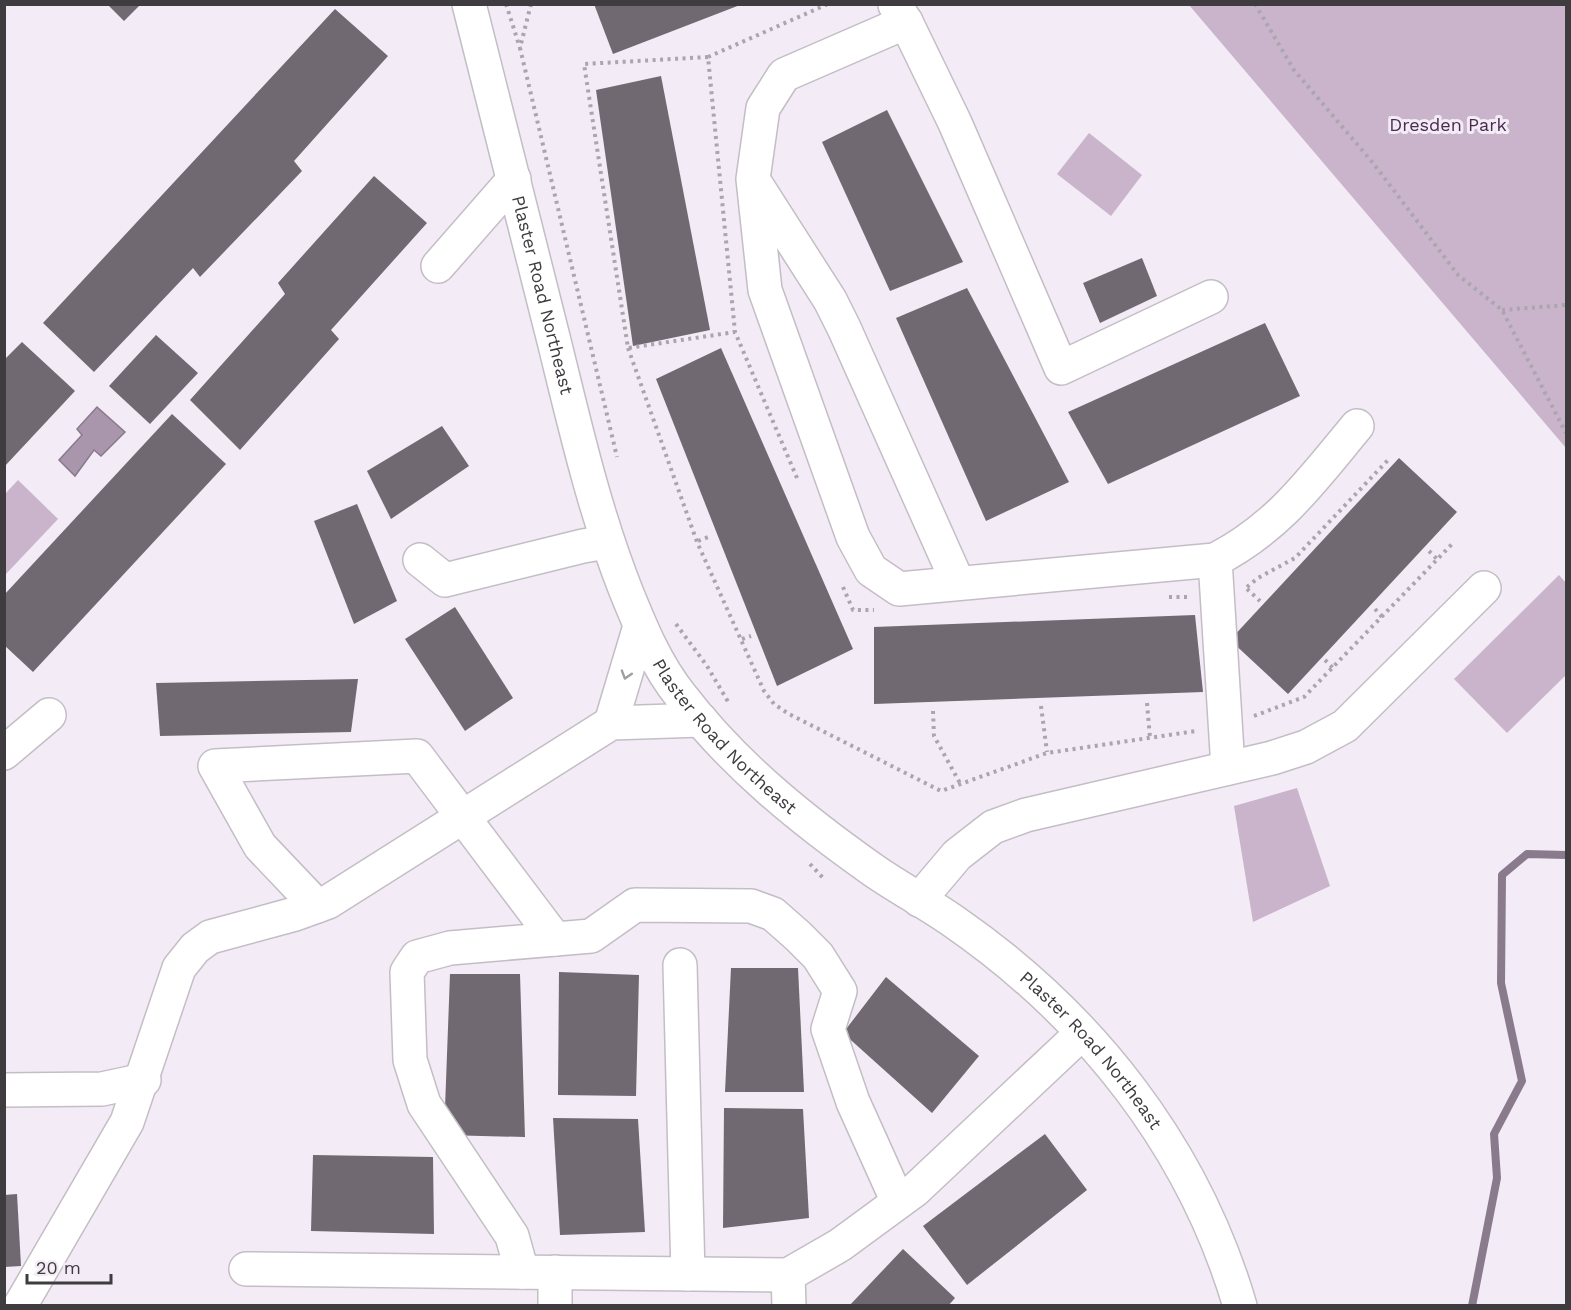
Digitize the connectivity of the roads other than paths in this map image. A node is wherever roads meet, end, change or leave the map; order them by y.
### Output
1 (469, 4) edge
2 (900, 13) edge
3 (514, 179) junction
4 (753, 179) junction
5 (438, 266) dead end
6 (1211, 297) dead end
7 (1357, 426) dead end
8 (607, 542) junction
9 (420, 560) dead end
10 (1215, 560) junction
11 (958, 583) junction
12 (1484, 588) dead end
13 (640, 626) junction
14 (49, 715) dead end
15 (701, 720) junction
16 (611, 723) junction
17 (4, 753) edge
18 (1228, 768) junction
19 (462, 815) junction
20 (919, 900) junction
21 (317, 906) junction
22 (555, 939) junction
23 (680, 965) dead end
24 (1082, 1033) junction
25 (144, 1080) junction
26 (4, 1090) edge
27 (898, 1202) junction
28 (246, 1269) dead end
29 (522, 1272) junction
30 (555, 1272) junction
31 (688, 1274) junction
32 (788, 1290) edge
33 (20, 1305) edge
34 (555, 1305) edge
35 (1240, 1305) edge

1 - 3 street, Plaster Road Northeast
2 - 4 street
2 - 6 street
3 - 5 street
3 - 8 street, Plaster Road Northeast
4 - 11 street
4 - 11 street
7 - 10 street
8 - 9 street
8 - 13 street, Plaster Road Northeast
10 - 11 street
10 - 18 street
12 - 18 street
13 - 15 street, Plaster Road Northeast
13 -> 16 street
14 - 17 street
15 - 16 street
15 - 20 street, Plaster Road Northeast
16 - 19 street
18 - 20 street
19 - 21 street
19 - 21 street
19 - 22 street
20 - 24 street, Plaster Road Northeast
21 - 25 street
22 - 27 street
22 - 29 street
23 - 31 street
24 - 27 street
24 - 35 street, Plaster Road Northeast
25 - 26 street
25 - 33 street
27 - 32 street
28 - 29 street
29 - 30 street
30 - 31 street
30 - 34 street
31 - 32 street

